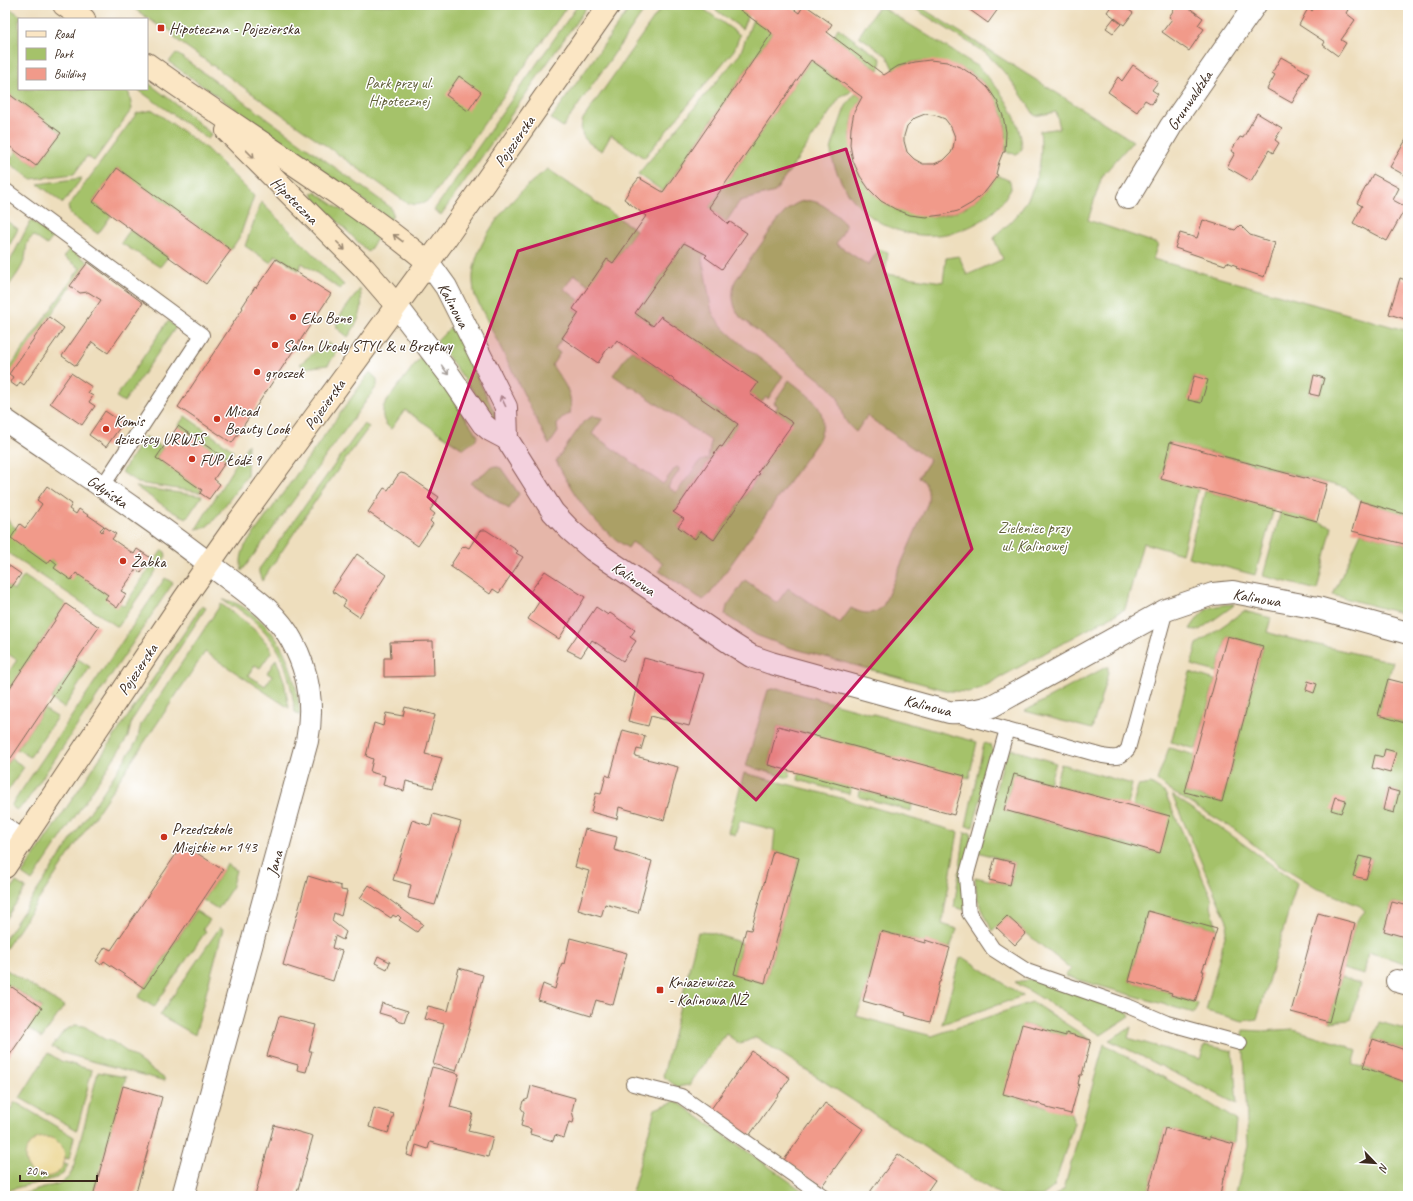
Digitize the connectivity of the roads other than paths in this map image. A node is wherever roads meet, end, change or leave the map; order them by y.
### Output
1 (64, 5) edge
2 (609, 5) edge
3 (1255, 5) edge
4 (83, 18) edge
5 (148, 65) edge
6 (192, 96) junction
7 (5, 190) edge
8 (1128, 198) dead end
9 (428, 262) junction
10 (396, 305) junction
11 (5, 420) edge
12 (508, 439) junction
13 (102, 487) junction
14 (209, 563) junction
15 (1166, 610) junction
16 (1408, 633) edge
17 (949, 712) junction
18 (1006, 729) junction
19 (14, 835) edge
20 (5, 867) edge
21 (1240, 1043) dead end
22 (634, 1084) dead end
23 (183, 1196) edge
24 (823, 1196) edge

1 - 4 street
2 - 9 street, Pojezierska
3 - 8 street, Grunwaldzka
5 - 6 street, Hipoteczna
9 -> 6 street, Hipoteczna
6 -> 10 street, Hipoteczna
7 - 13 lane
9 - 10 street, Pojezierska
12 -> 9 street, Kalinowa
10 -> 12 street
10 - 14 street, Pojezierska
11 - 13 street, Gdyńska
12 - 17 street, Kalinowa
13 - 14 street, Gdyńska
14 - 19 street, Pojezierska
14 - 23 street, Jana
15 - 16 street, Kalinowa
15 - 17 street, Kalinowa
15 - 18 lane
17 - 18 lane
18 - 21 lane
19 - 20 street, Pojezierska
22 - 24 lane

